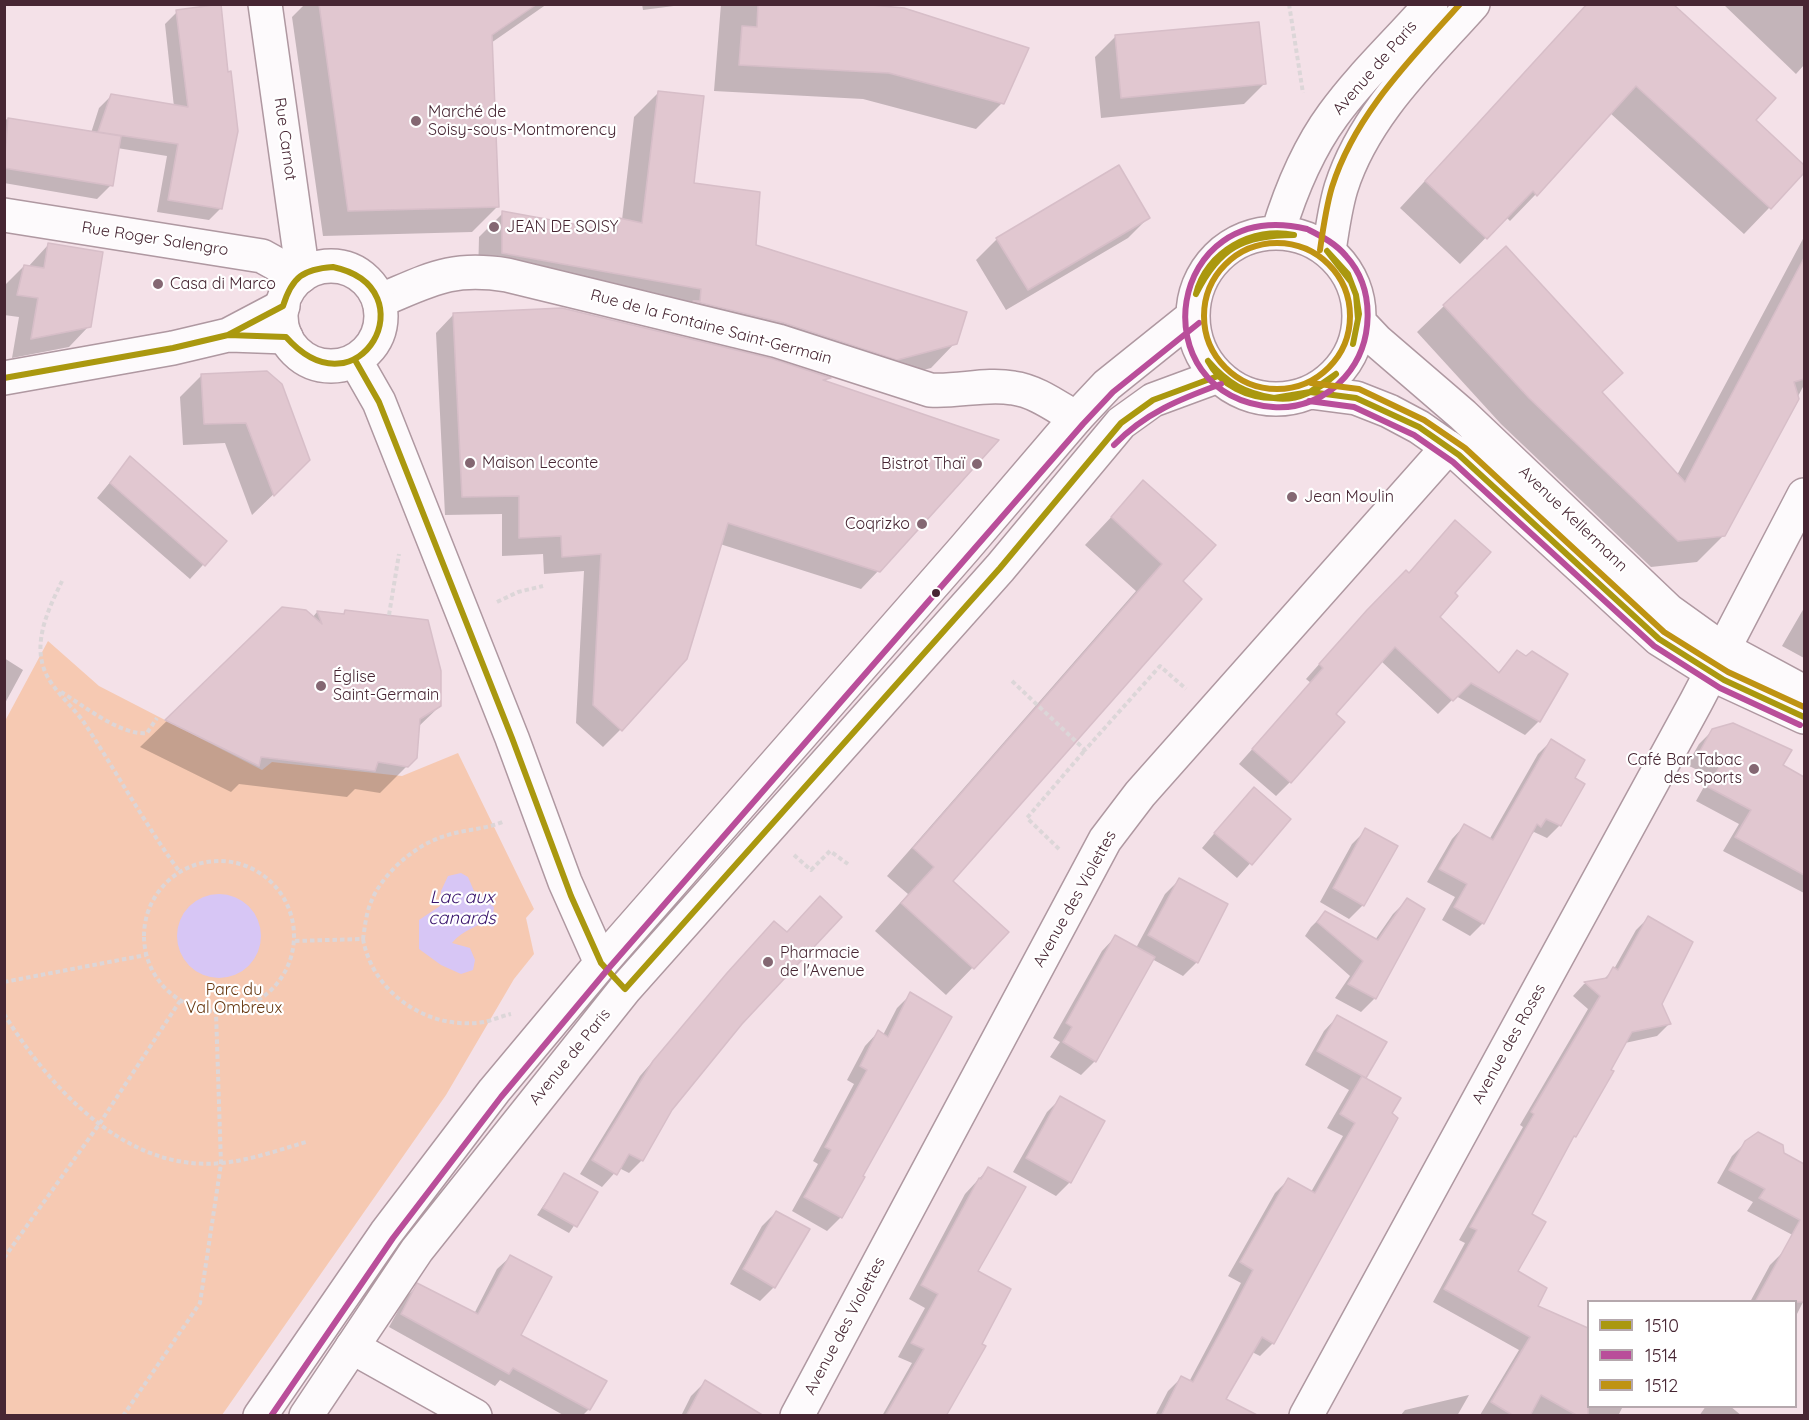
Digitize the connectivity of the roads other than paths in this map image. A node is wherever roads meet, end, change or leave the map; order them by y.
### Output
1 (265, 4) edge
2 (1431, 4) edge
3 (1473, 4) edge
4 (4, 216) edge
5 (1278, 232) junction
6 (1329, 251) junction
7 (302, 276) junction
8 (379, 302) junction
9 (1193, 316) junction
10 (284, 321) junction
11 (1359, 322) junction
12 (355, 360) junction
13 (1218, 376) junction
14 (4, 378) edge
15 (1310, 392) junction
16 (1076, 418) junction
17 (1448, 447) junction
18 (1804, 495) edge
19 (1717, 661) junction
20 (1804, 692) edge
21 (1804, 717) edge
22 (601, 963) junction
23 (625, 989) junction
24 (352, 1347) junction
25 (260, 1416) edge
26 (306, 1416) edge
27 (476, 1416) edge
28 (797, 1416) edge
29 (1306, 1416) edge

1 - 7 main road, Rue Carnot
2 - 5 main road, Avenue de Paris
3 - 6 main road, Avenue de Paris
4 - 7 main road, Rue Roger Salengro
5 - 6 main road
5 - 9 main road
6 - 11 main road
7 - 8 main road
7 - 10 main road
8 - 12 main road
8 - 16 main road, Rue de la Fontaine Saint-Germain
9 - 13 main road
9 - 16 main road
10 - 12 main road
10 - 14 main road
11 - 15 main road
11 - 19 main road, Avenue Kellermann
12 - 22 main road
13 - 15 main road
13 - 23 main road, Avenue de Paris
15 - 17 main road, Avenue Kellermann
16 - 22 main road
17 - 19 main road, Avenue Kellermann
17 - 28 main road, Avenue des Violettes
18 - 19 main road, Avenue des Roses
19 - 20 main road, Avenue Kellermann
19 - 21 main road, Avenue Kellermann
19 - 29 main road, Avenue des Roses
22 - 23 main road
22 - 25 main road
23 - 24 main road, Avenue de Paris
24 - 26 main road, Avenue de Paris
24 - 27 main road

